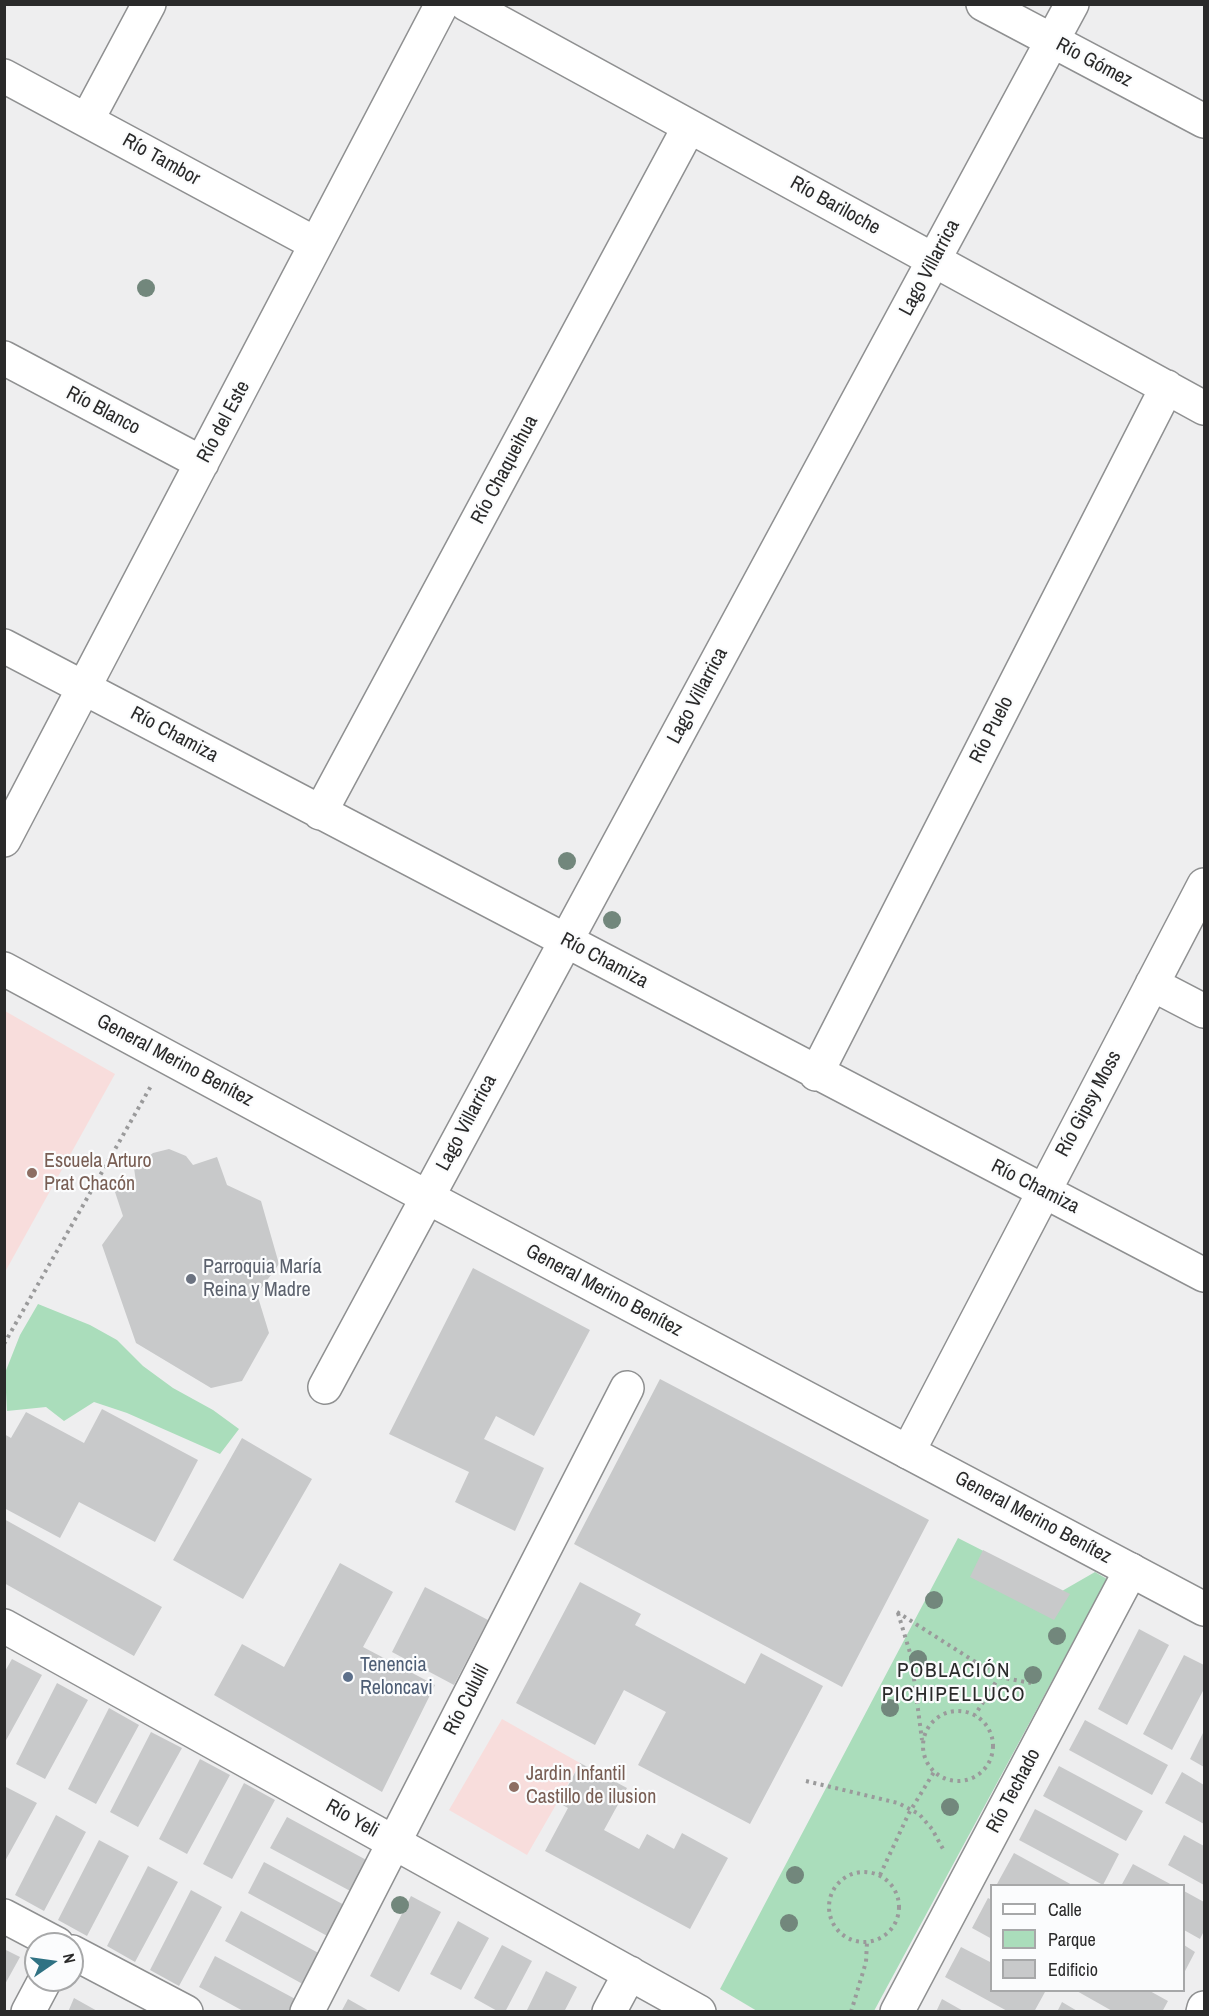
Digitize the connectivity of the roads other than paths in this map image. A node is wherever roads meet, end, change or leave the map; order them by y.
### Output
1 (149, 4) edge
2 (442, 4) edge
3 (466, 4) edge
4 (983, 4) edge
5 (1072, 4) edge
6 (1053, 41) junction
7 (4, 76) edge
8 (87, 120) junction
9 (1204, 121) edge
10 (689, 127) junction
11 (316, 244) junction
12 (934, 260) junction
13 (4, 358) edge
14 (1167, 387) junction
15 (1204, 408) edge
16 (202, 463) junction
17 (4, 646) edge
18 (84, 688) junction
19 (320, 813) junction
20 (4, 840) edge
21 (1204, 885) edge
22 (566, 941) junction
23 (4, 969) edge
24 (1152, 984) junction
25 (1204, 1011) edge
26 (816, 1074) junction
27 (1043, 1191) junction
28 (427, 1197) junction
29 (1204, 1275) edge
30 (325, 1387) dead end
31 (627, 1388) dead end
32 (908, 1452) junction
33 (1131, 1570) junction
34 (1204, 1609) edge
35 (4, 1626) edge
36 (394, 1842) junction
37 (4, 1916) edge
38 (34, 1932) edge
39 (84, 1958) edge
40 (630, 1973) junction
41 (39, 1992) edge
42 (28, 2012) edge
43 (186, 2012) edge
44 (307, 2012) edge
45 (609, 2012) edge
46 (699, 2012) edge
47 (897, 2012) edge

1 - 8 street
2 - 11 street, Río del Este
3 - 10 street, Río Bariloche
4 - 6 street, Río Gómez
5 - 6 street, Lago Villarrica
6 - 9 street, Río Gómez
6 - 12 street, Lago Villarrica
7 - 8 street, Río Tambor
8 - 11 street, Río Tambor
10 - 12 street, Río Bariloche
10 - 19 street, Río Chaqueihua
11 - 16 street, Río del Este
12 - 14 street, Río Bariloche
12 - 22 street, Lago Villarrica
13 - 16 street, Río Blanco
14 - 15 street, Río Bariloche
14 - 26 street, Río Puelo
16 - 18 street, Río del Este
17 - 18 street, Río Chamiza
18 - 19 street, Río Chamiza
18 - 20 street, Río del Este
19 - 22 street, Río Chamiza
21 - 24 street, Río Gipsy Moss
22 - 26 street, Río Chamiza
22 - 28 street, Lago Villarrica
23 - 28 street, General Merino Benítez
24 - 25 street
24 - 27 street, Río Gipsy Moss
26 - 27 street, Río Chamiza
27 - 29 street, Río Chamiza
27 - 32 street, Río Gipsy Moss
28 - 30 street, Lago Villarrica
28 - 32 street, General Merino Benítez
31 - 36 street, Río Cululil
32 - 33 street, General Merino Benítez
33 - 34 street, General Merino Benítez
33 - 47 street, Río Techado
35 - 36 street, Río Yeli
36 - 40 street, Río Yeli
36 - 44 street, Río Cululil
37 - 38 street
39 - 43 street
40 - 45 street
40 - 46 street, Río Yeli
41 - 42 street

